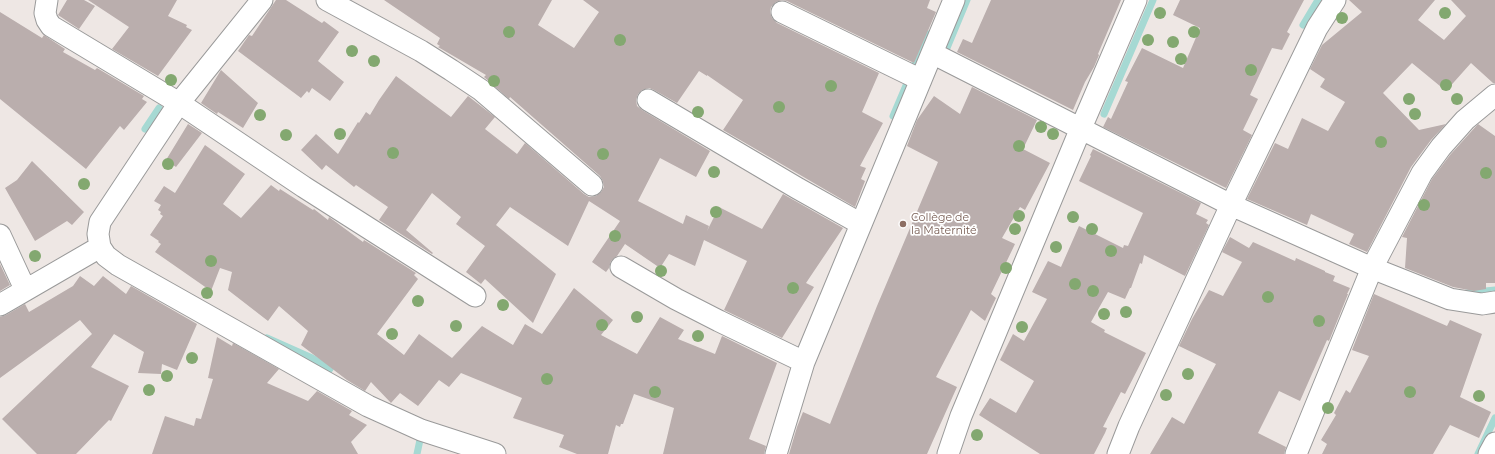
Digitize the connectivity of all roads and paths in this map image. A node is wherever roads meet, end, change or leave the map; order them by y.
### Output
1 (47, 0) edge
2 (262, 0) edge
3 (327, 0) edge
4 (954, 0) edge
5 (1136, 0) edge
6 (1335, 0) edge
7 (782, 12) dead end
8 (932, 53) junction
9 (921, 80) junction
10 (1495, 95) edge
11 (648, 100) dead end
12 (179, 103) junction
13 (1081, 128) junction
14 (592, 185) dead end
15 (1231, 205) junction
16 (861, 224) junction
17 (0, 235) edge
18 (100, 247) junction
19 (621, 267) dead end
20 (1372, 268) junction
21 (25, 289) junction
22 (475, 296) dead end
23 (1495, 302) edge
24 (0, 304) edge
25 (804, 362) junction
26 (1495, 443) edge
27 (495, 454) edge
28 (776, 454) edge
29 (948, 454) edge
30 (1118, 454) edge
31 (1296, 454) edge
32 (1489, 454) edge

1 - 12 street
2 - 12 street
3 - 14 street
4 - 8 street
5 - 13 street
6 - 15 street
7 - 9 street
8 - 9 street
8 - 13 street
9 - 16 street
10 - 20 street
11 - 16 street
12 - 18 street
12 - 22 street
13 - 15 street
13 - 29 street
15 - 20 street
15 - 30 street
16 - 25 street
17 - 21 street
18 - 21 street
18 - 27 street
19 - 25 street
20 - 23 street
20 - 31 street
21 - 24 street
25 - 28 street
26 - 32 street

